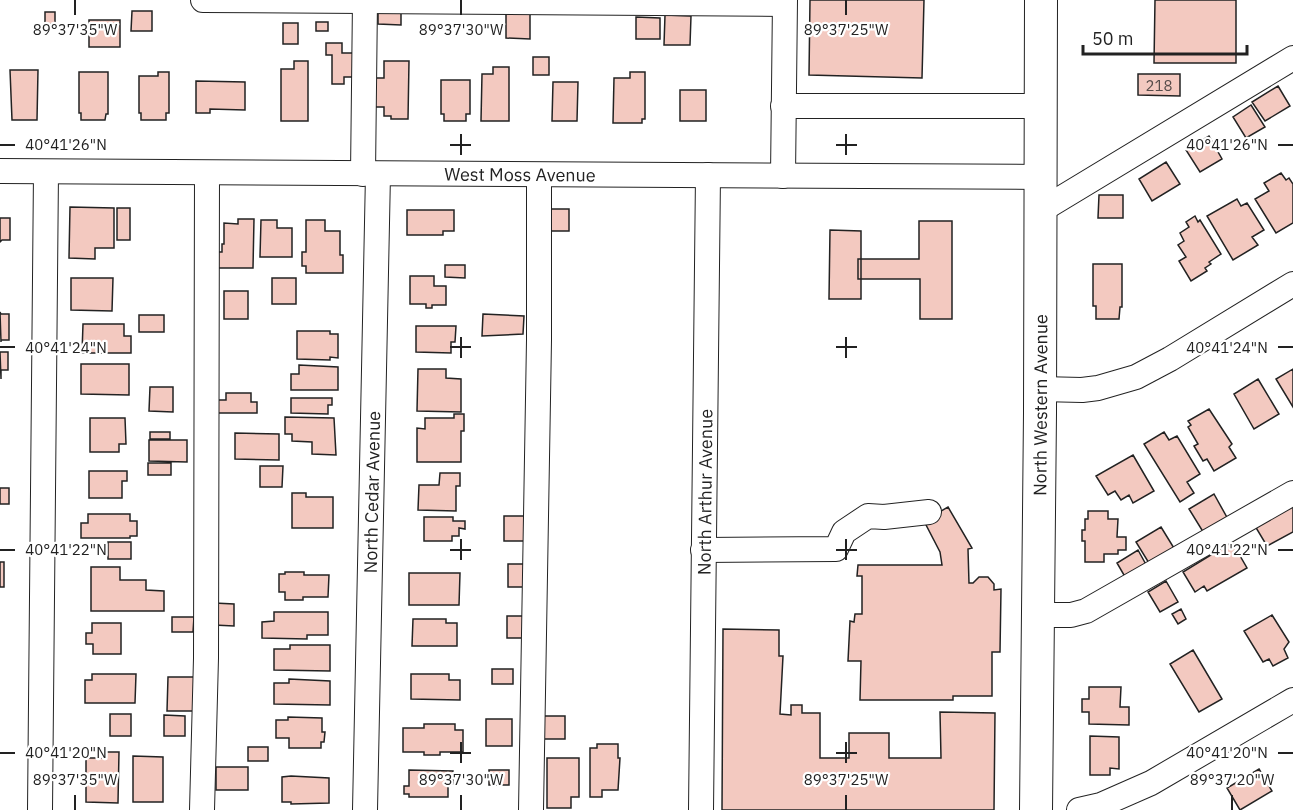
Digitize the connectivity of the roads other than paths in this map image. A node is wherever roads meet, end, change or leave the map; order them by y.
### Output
1 (203, 0) edge
2 (365, 0) edge
3 (1041, 0) edge
4 (790, 1) edge
5 (1293, 58) edge
6 (792, 106) junction
7 (1040, 106) junction
8 (0, 171) edge
9 (46, 172) junction
10 (207, 173) junction
11 (370, 174) junction
12 (538, 175) junction
13 (708, 175) junction
14 (783, 176) junction
15 (1040, 177) junction
16 (1040, 211) junction
17 (1293, 284) edge
18 (1040, 389) junction
19 (1293, 493) edge
20 (929, 512) dead end
21 (704, 550) junction
22 (1038, 615) junction
23 (1293, 699) edge
24 (40, 810) edge
25 (202, 810) edge
26 (365, 810) edge
27 (531, 810) edge
28 (701, 810) edge
29 (1036, 810) edge
30 (1079, 810) edge

1 - 2 street
2 - 4 street
2 - 11 street, North Cedar Avenue
3 - 7 main road, North Western Avenue
4 - 6 street
5 - 16 street
6 - 7 street
6 - 14 street
7 - 15 main road, North Western Avenue
8 - 9 street, West Moss Avenue
9 - 10 street, West Moss Avenue
9 - 24 street
10 - 11 street, West Moss Avenue
10 - 25 street
11 - 12 street, West Moss Avenue
11 - 26 street, North Cedar Avenue
12 - 13 street, West Moss Avenue
12 - 27 street
13 - 14 street, West Moss Avenue
13 - 21 street, North Arthur Avenue
14 - 15 street, West Moss Avenue
15 - 16 main road, North Western Avenue
16 - 18 main road, North Western Avenue
17 - 18 street
18 - 22 main road, North Western Avenue
19 - 22 street
20 - 21 street
21 - 28 street, North Arthur Avenue
22 - 29 main road, North Western Avenue
23 - 30 street

